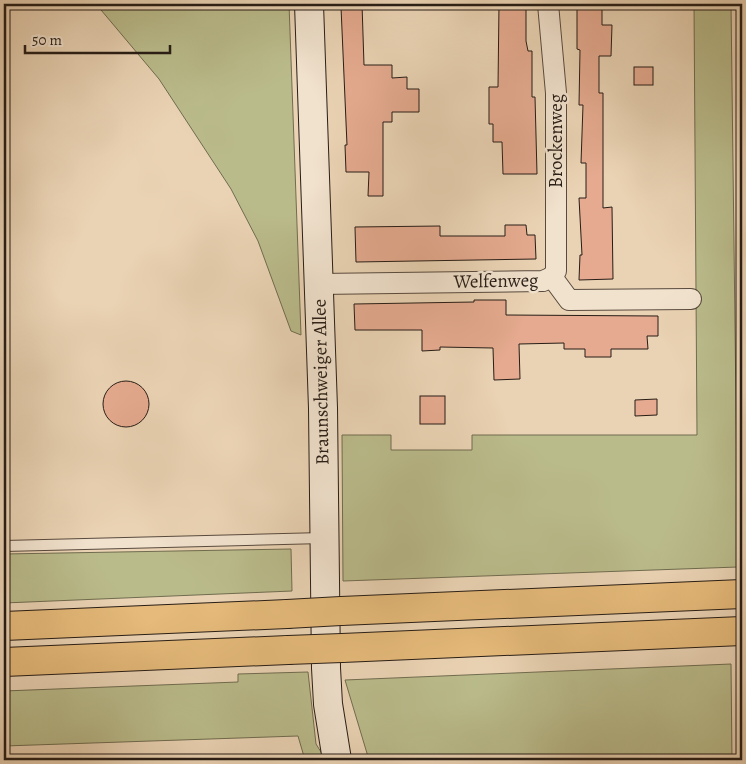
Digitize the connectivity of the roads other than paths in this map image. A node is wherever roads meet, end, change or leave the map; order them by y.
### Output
1 (309, 4) edge
2 (548, 4) edge
3 (552, 278) junction
4 (319, 284) junction
5 (691, 299) dead end
6 (323, 538) junction
7 (4, 546) edge
8 (734, 595) edge
9 (4, 626) edge
10 (735, 631) edge
11 (4, 662) edge
12 (337, 760) edge

1 - 4 street, Braunschweiger Allee
2 - 3 street, Brockenweg
3 - 4 street, Welfenweg
3 - 5 street, Welfenweg
4 - 6 street, Braunschweiger Allee
6 - 7 lane
6 - 12 street, Braunschweiger Allee
8 - 9 highway, bridge
10 - 11 highway, bridge

